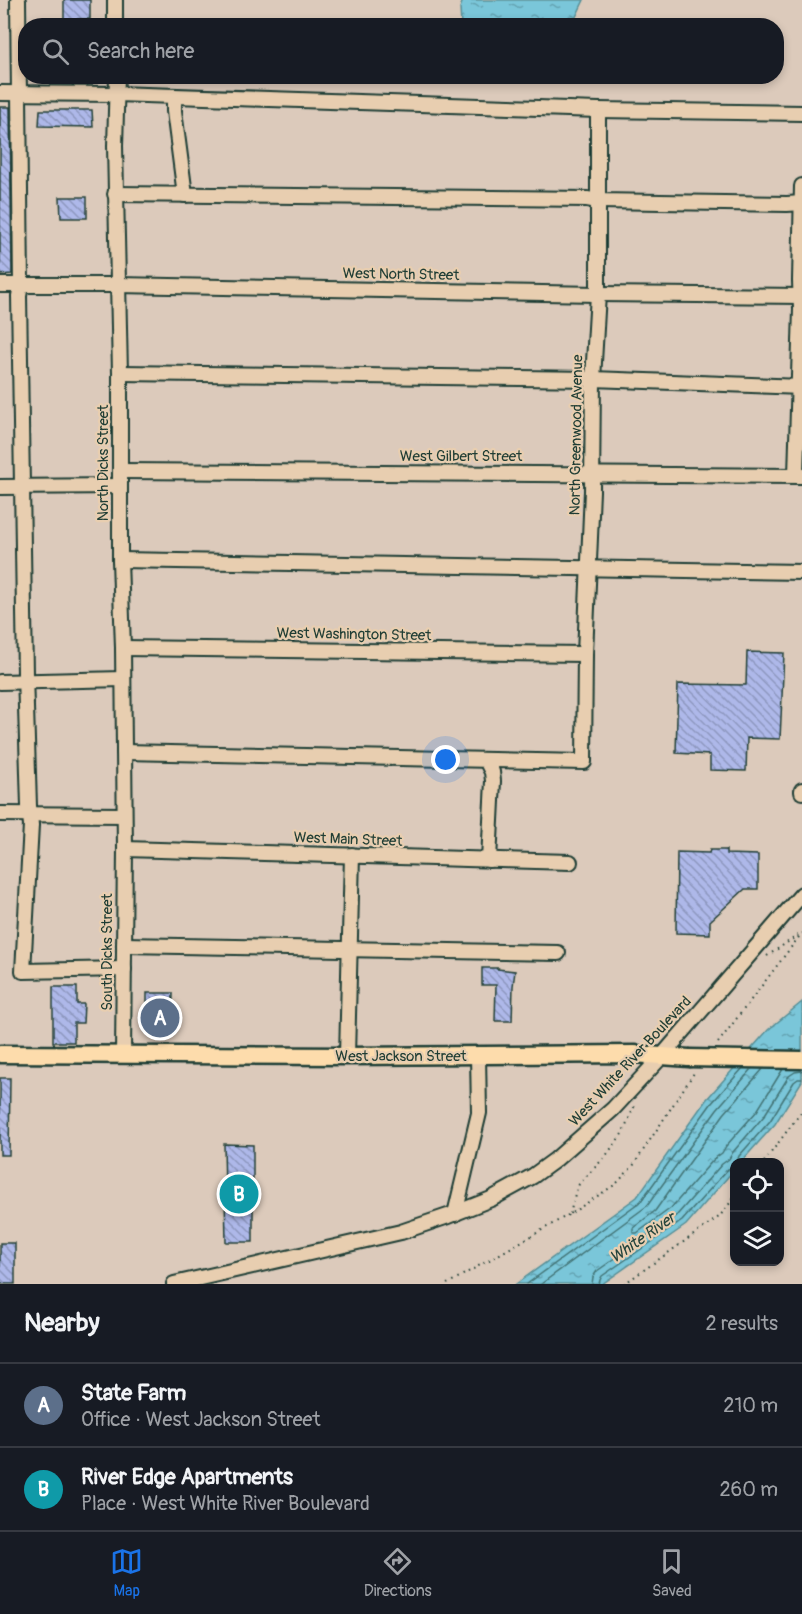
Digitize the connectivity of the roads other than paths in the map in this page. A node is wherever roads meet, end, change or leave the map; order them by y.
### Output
1 (18, 0) edge
2 (115, 0) edge
3 (115, 18) edge
4 (117, 84) edge
5 (0, 93) edge
6 (18, 93) junction
7 (116, 93) junction
8 (174, 96) junction
9 (598, 110) junction
10 (802, 113) edge
11 (802, 186) edge
12 (116, 194) junction
13 (185, 195) junction
14 (598, 201) junction
15 (802, 203) edge
16 (0, 285) edge
17 (21, 285) junction
18 (117, 285) junction
19 (598, 294) junction
20 (801, 296) edge
21 (120, 373) junction
22 (593, 379) junction
23 (800, 387) edge
24 (120, 471) junction
25 (591, 474) junction
26 (799, 476) edge
27 (120, 486) junction
28 (0, 487) edge
29 (22, 487) junction
30 (120, 560) junction
31 (588, 569) junction
32 (802, 572) edge
33 (123, 648) junction
34 (585, 654) junction
35 (123, 679) junction
36 (0, 682) edge
37 (26, 682) junction
38 (124, 752) junction
39 (486, 759) junction
40 (0, 814) edge
41 (29, 814) junction
42 (124, 815) junction
43 (125, 849) junction
44 (352, 855) junction
45 (489, 860) junction
46 (570, 862) dead end
47 (802, 894) edge
48 (124, 945) junction
49 (351, 948) junction
50 (558, 953) dead end
51 (124, 969) junction
52 (0, 1054) edge
53 (123, 1054) junction
54 (478, 1055) junction
55 (347, 1056) junction
56 (662, 1056) junction
57 (802, 1060) edge
58 (455, 1214) junction
59 (174, 1284) edge

1 - 6 street
2 - 3 street
4 - 7 street, North Dicks Street
5 - 6 street
6 - 7 street
6 - 17 street
7 - 8 street
7 - 12 street, North Dicks Street
8 - 9 street
8 - 13 street
9 - 10 street
9 - 14 street, North Greenwood Avenue
11 - 15 street
12 - 13 street
12 - 18 street, North Dicks Street
13 - 14 street
14 - 15 street
14 - 19 street, North Greenwood Avenue
15 - 20 street
16 - 17 street, West North Street
17 - 18 street, West North Street
17 - 29 street
18 - 19 street, West North Street
18 - 21 street, North Dicks Street
19 - 20 street, West North Street
19 - 22 street, North Greenwood Avenue
20 - 23 street
21 - 22 street
21 - 24 street, North Dicks Street
22 - 23 street
22 - 25 street, North Greenwood Avenue
23 - 26 street
24 - 25 street, West Gilbert Street
24 - 27 street, North Dicks Street
25 - 26 street, West Gilbert Street
25 - 31 street, North Greenwood Avenue
27 - 29 street
27 - 30 street, North Dicks Street
28 - 29 street
29 - 37 street
30 - 31 street
30 - 33 street, North Dicks Street
31 - 32 street
31 - 34 street, North Greenwood Avenue
33 - 34 street, West Washington Street
33 - 35 street, North Dicks Street
34 - 39 street, North Greenwood Avenue
35 - 37 street
35 - 38 street, North Dicks Street
36 - 37 street
37 - 41 street
38 - 39 street
38 - 42 street, North Dicks Street
39 - 45 street
40 - 41 street
41 - 42 street
41 - 51 street
42 - 43 street, North Dicks Street
43 - 44 street, West Main Street
43 - 48 street, South Dicks Street
44 - 45 street, West Main Street
44 - 49 street
45 - 46 street, West Main Street
47 - 56 street, West White River Boulevard
48 - 49 street
48 - 51 street, South Dicks Street
49 - 50 street
49 - 55 street
51 - 53 street, South Dicks Street
52 - 53 main road, West Jackson Street
53 - 55 main road, West Jackson Street
54 - 55 main road, West Jackson Street
54 - 56 main road, West Jackson Street
54 - 58 street
56 - 57 main road, West Jackson Street, bridge
56 - 58 street, West White River Boulevard
58 - 59 street, West White River Boulevard

